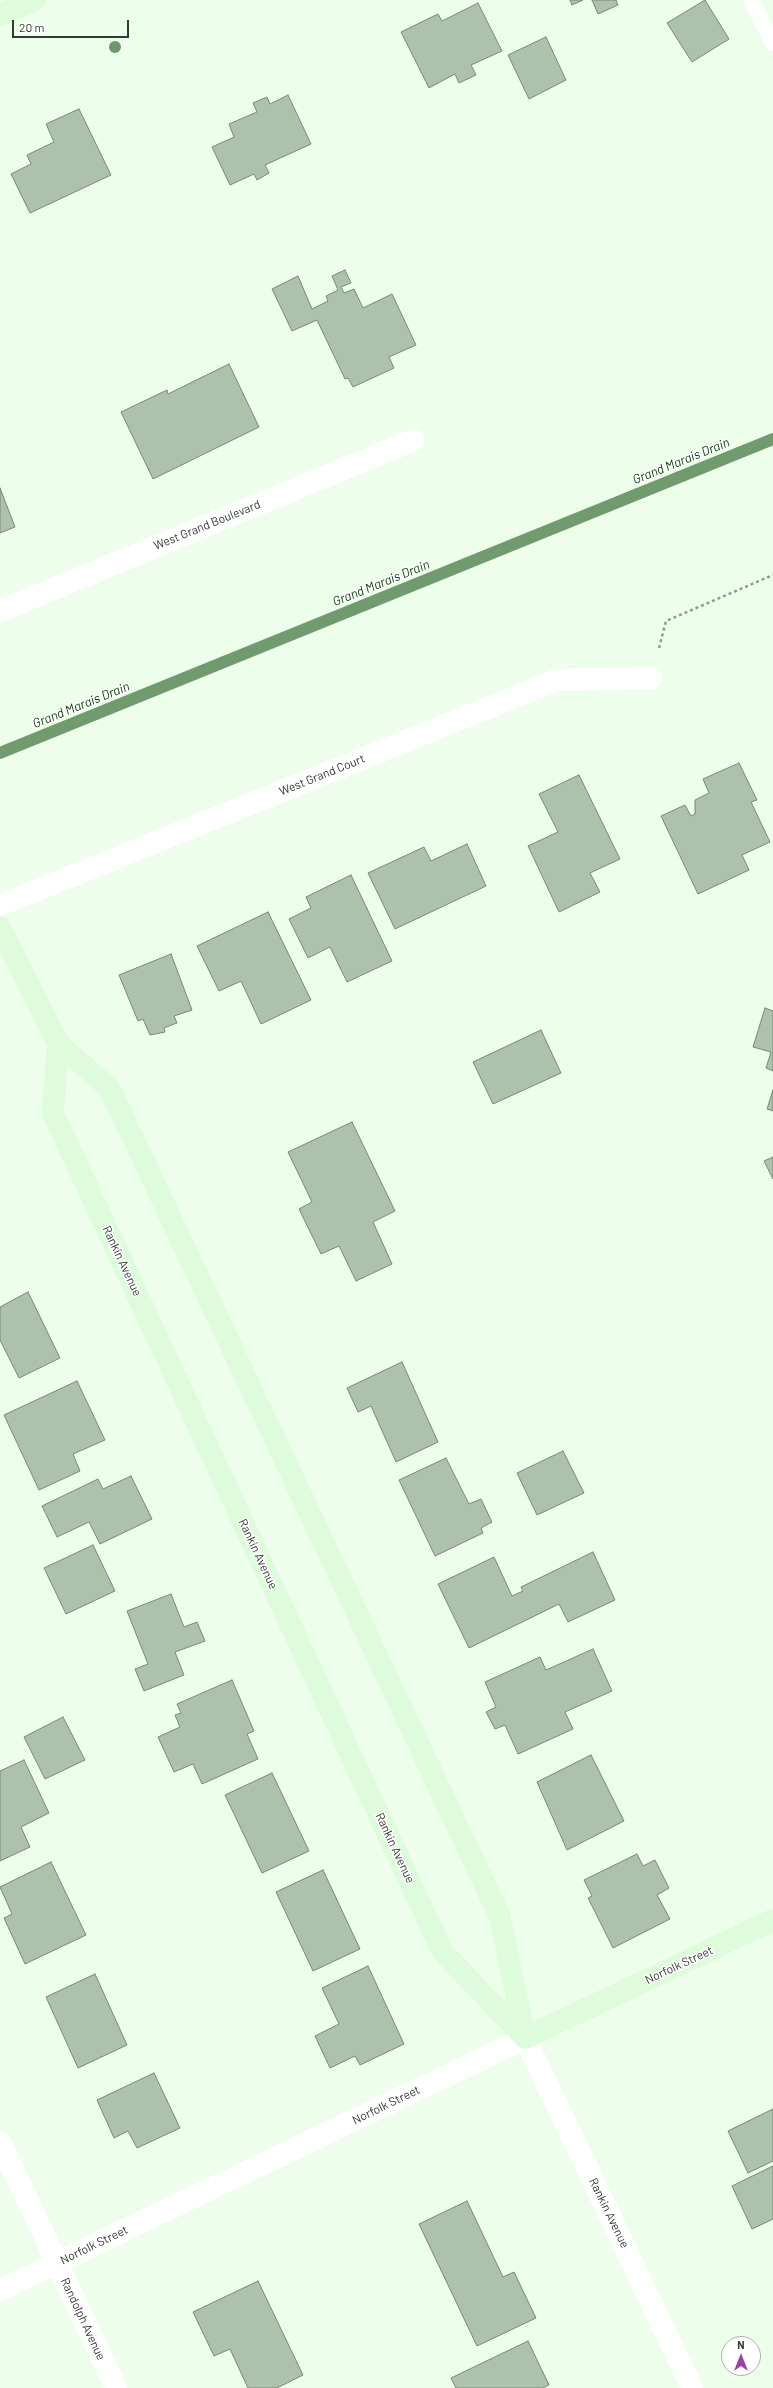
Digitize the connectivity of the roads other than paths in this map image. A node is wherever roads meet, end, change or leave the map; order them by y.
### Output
1 (36, 0) edge
2 (751, 0) edge
3 (0, 15) edge
4 (773, 42) edge
5 (414, 440) dead end
6 (0, 610) edge
7 (651, 678) dead end
8 (0, 905) edge
9 (0, 927) edge
10 (58, 1043) junction
11 (773, 1920) edge
12 (525, 2038) junction
13 (0, 2142) edge
14 (57, 2262) junction
15 (0, 2290) edge
16 (116, 2388) edge
17 (692, 2388) edge

1 - 3 street
2 - 4 lane
5 - 6 street, West Grand Boulevard
7 - 8 street, West Grand Court
9 - 10 street, Rankin Avenue
10 - 12 street, Rankin Avenue
10 - 12 street, Rankin Avenue
11 - 12 street, Norfolk Street
12 - 14 street, Norfolk Street
12 - 17 street, Rankin Avenue
13 - 14 street, Randolph Avenue
14 - 15 street, Norfolk Street
14 - 16 street, Randolph Avenue

